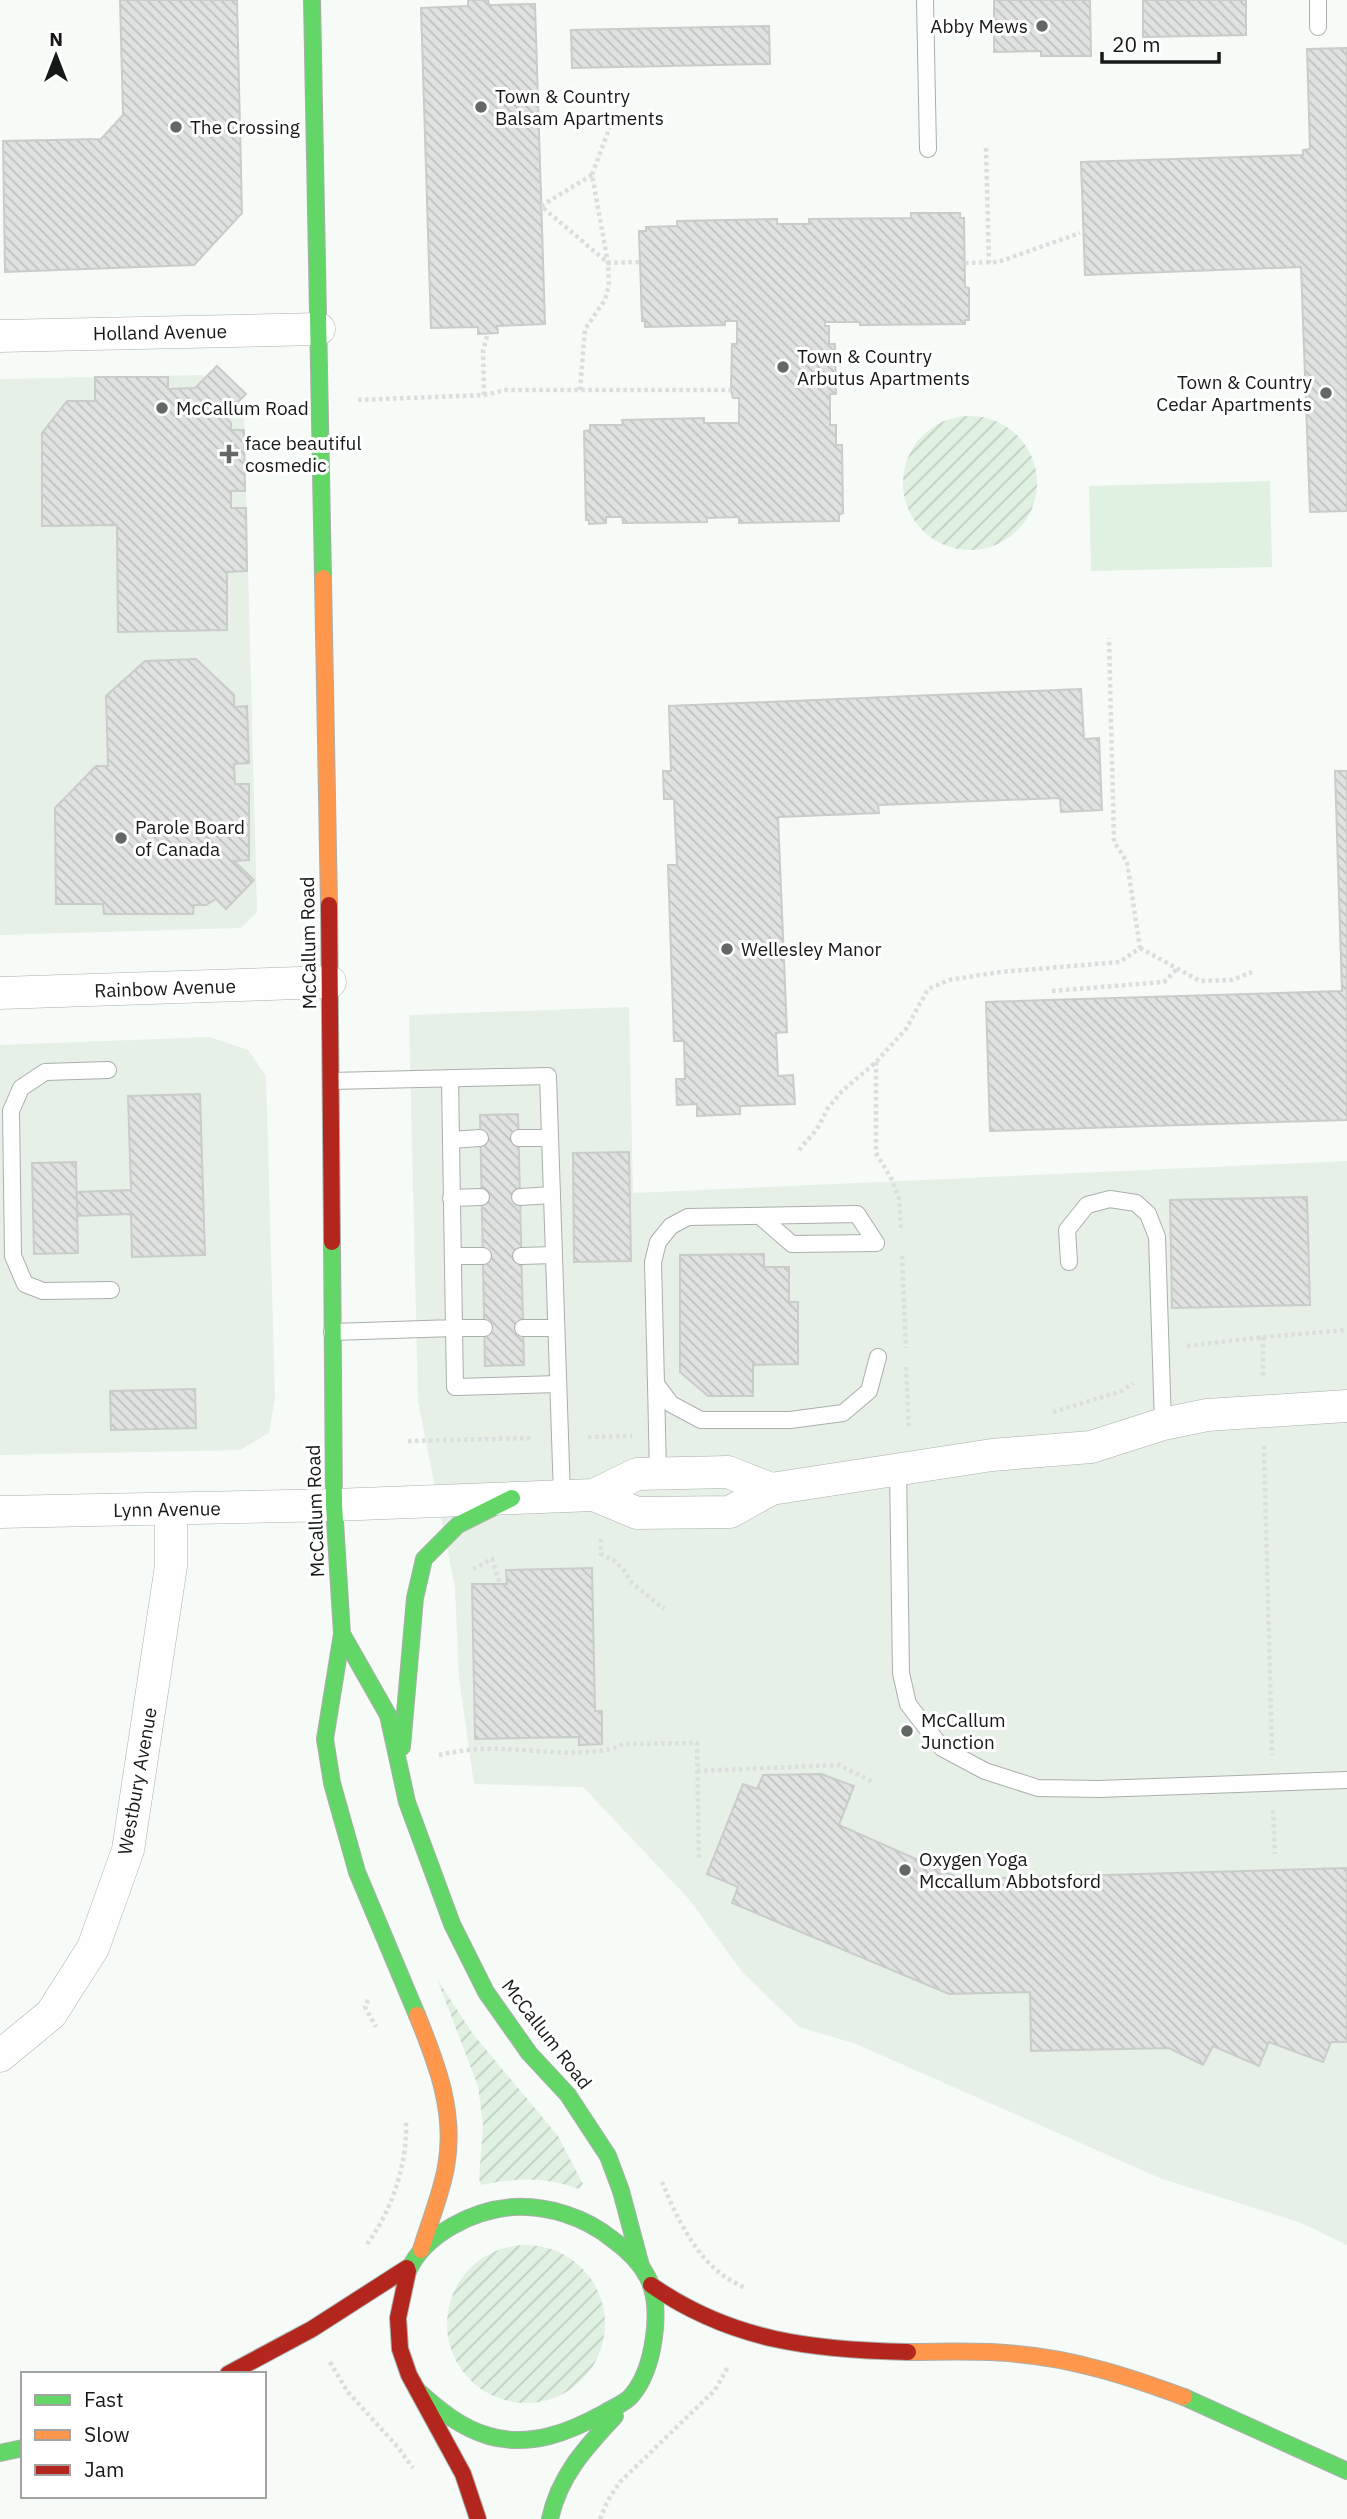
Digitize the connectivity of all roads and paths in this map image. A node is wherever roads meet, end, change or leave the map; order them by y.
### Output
1 (312, 0) edge
2 (925, 0) edge
3 (1318, 0) edge
4 (1318, 27) dead end
5 (612, 121) dead end
6 (986, 148) dead end
7 (928, 149) dead end
8 (592, 175) junction
9 (1080, 233) dead end
10 (640, 262) dead end
11 (989, 262) junction
12 (607, 263) junction
13 (965, 263) dead end
14 (319, 329) junction
15 (488, 333) dead end
16 (0, 336) edge
17 (580, 390) junction
18 (731, 390) dead end
19 (484, 396) junction
20 (321, 400) junction
21 (1109, 638) dead end
22 (1140, 948) junction
23 (1177, 969) junction
24 (1252, 972) dead end
25 (330, 982) junction
26 (1052, 991) dead end
27 (0, 993) edge
28 (876, 1062) junction
29 (107, 1070) dead end
30 (450, 1078) junction
31 (330, 1081) junction
32 (480, 1138) dead end
33 (519, 1138) dead end
34 (550, 1138) junction
35 (451, 1140) junction
36 (799, 1150) dead end
37 (552, 1195) junction
38 (481, 1197) dead end
39 (520, 1197) dead end
40 (452, 1198) junction
41 (761, 1217) junction
42 (901, 1233) dead end
43 (901, 1244) dead end
44 (554, 1255) junction
45 (453, 1256) junction
46 (483, 1256) dead end
47 (521, 1256) dead end
48 (1069, 1262) dead end
49 (111, 1290) dead end
50 (454, 1328) junction
51 (484, 1328) dead end
52 (523, 1328) dead end
53 (556, 1328) junction
54 (332, 1332) junction
55 (1263, 1337) dead end
56 (878, 1357) dead end
57 (558, 1384) junction
58 (656, 1384) junction
59 (1347, 1406) edge
60 (1263, 1411) junction
61 (1163, 1424) junction
62 (909, 1430) dead end
63 (898, 1468) junction
64 (658, 1474) junction
65 (771, 1489) junction
66 (594, 1495) junction
67 (562, 1496) junction
68 (512, 1498) junction
69 (334, 1505) junction
70 (171, 1509) junction
71 (0, 1513) edge
72 (601, 1539) dead end
73 (480, 1564) dead end
74 (500, 1584) dead end
75 (664, 1609) dead end
76 (342, 1634) junction
77 (400, 1763) junction
78 (697, 1770) junction
79 (1347, 1780) edge
80 (873, 1782) dead end
81 (1272, 1783) junction
82 (1275, 1854) dead end
83 (699, 1861) dead end
84 (365, 2007) dead end
85 (381, 2037) dead end
86 (0, 2056) edge
87 (405, 2116) dead end
88 (421, 2250) junction
89 (362, 2251) dead end
90 (641, 2266) junction
91 (407, 2269) junction
92 (651, 2285) junction
93 (327, 2356) dead end
94 (730, 2362) dead end
95 (232, 2372) edge
96 (418, 2391) junction
97 (633, 2396) junction
98 (21, 2448) edge
99 (0, 2453) edge
100 (1347, 2471) edge
101 (416, 2473) dead end
102 (478, 2519) edge
103 (550, 2519) edge
104 (600, 2519) edge

1 - 14 main road, McCallum Road
2 - 7 lane
3 - 4 lane
5 - 8 path
6 - 11 path
8 - 12 path
8 - 12 path
9 - 11 path
10 - 12 path
11 - 13 path
12 - 17 path
14 - 16 street, Holland Avenue
14 - 20 main road, McCallum Road
15 - 19 path
17 - 18 path
17 - 19 path
19 - 20 path
20 - 25 main road, McCallum Road
21 - 22 path
22 - 23 path
22 - 28 path
23 - 24 path
23 - 26 path
25 - 27 street, Rainbow Avenue
25 - 31 main road, McCallum Road
28 - 36 path
28 - 42 path
29 - 49 lane
30 - 31 lane
30 - 34 lane
30 - 35 lane
31 - 54 main road, McCallum Road
32 - 35 lane
33 - 34 lane
34 - 37 lane
35 - 40 lane
37 - 39 lane
37 - 44 lane
38 - 40 lane
40 - 45 lane
41 - 41 lane
41 - 58 lane
43 - 62 path
44 - 47 lane
44 - 53 lane
45 - 46 lane
45 - 50 lane
48 - 61 lane
50 - 51 lane
50 - 54 lane
50 - 57 lane
52 - 53 lane
53 - 57 lane
54 - 69 main road, McCallum Road
55 - 60 path
56 - 58 lane
57 - 67 lane
58 - 64 lane
59 - 60 street
60 - 61 street
60 - 81 path
61 - 63 street
63 - 65 street
63 - 81 lane
64 - 65 street
64 - 66 street
65 - 66 street
66 - 67 street, Lynn Avenue
67 - 68 street, Lynn Avenue
68 - 69 street, Lynn Avenue
68 - 77 main road
69 - 70 street, Lynn Avenue
69 - 76 main road, McCallum Road
70 - 71 street, Lynn Avenue
70 - 86 street, Westbury Avenue
72 - 75 path
73 - 74 path
76 - 77 main road, McCallum Road
76 - 88 main road, McCallum Road
77 - 78 path
77 - 90 main road, McCallum Road
78 - 80 path
78 - 83 path
79 - 81 lane
81 - 82 path
84 - 85 path
87 - 89 path
88 - 90 main road
88 - 91 main road
90 - 92 main road
91 - 95 main road
91 - 96 main road
92 - 97 main road
92 - 100 main road
93 - 101 path
94 - 104 path
96 - 97 main road
96 - 102 main road
97 - 103 main road
98 - 99 main road

